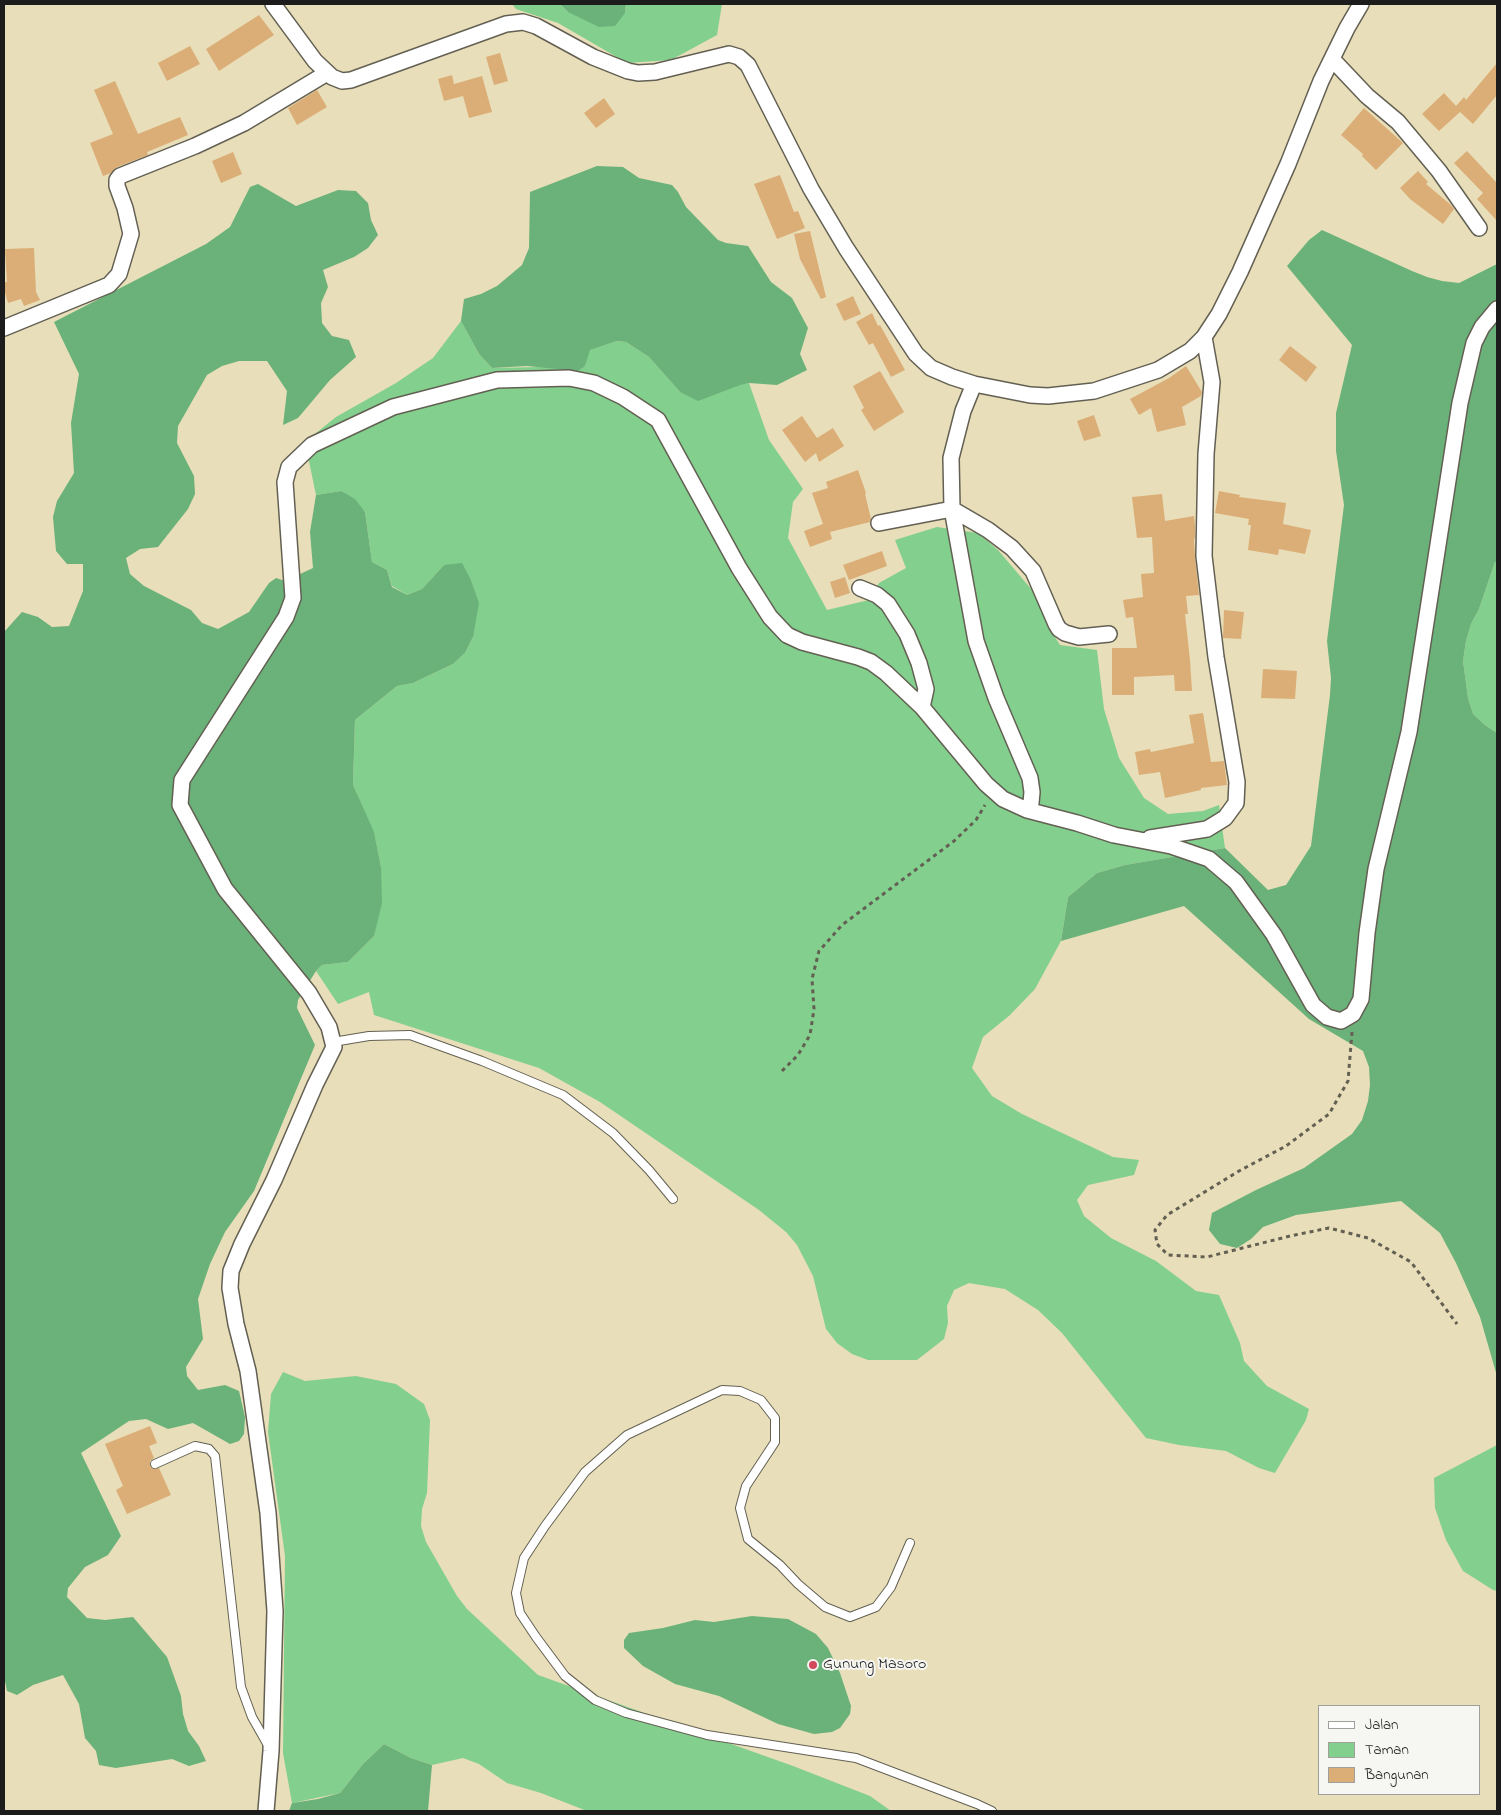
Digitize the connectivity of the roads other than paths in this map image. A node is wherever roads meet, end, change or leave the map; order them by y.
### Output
1 (273, 4) edge
2 (1361, 4) edge
3 (1332, 59) junction
4 (328, 73) junction
5 (1479, 228) dead end
6 (1497, 309) edge
7 (4, 328) edge
8 (1204, 337) junction
9 (974, 384) junction
10 (952, 509) junction
11 (879, 523) dead end
12 (860, 588) dead end
13 (1109, 634) dead end
14 (922, 707) junction
15 (1027, 810) junction
16 (1138, 840) junction
17 (333, 1042) junction
18 (673, 1199) dead end
19 (155, 1464) dead end
20 (910, 1543) dead end
21 (271, 1751) junction
22 (266, 1811) edge
23 (992, 1811) edge

1 - 4 street
2 - 3 street
3 - 5 street
3 - 8 street
4 - 7 street
4 - 9 street
6 - 16 street
8 - 9 street
8 - 16 street
9 - 10 street
10 - 11 street
10 - 13 street
10 - 15 street
12 - 14 street
14 - 15 street
14 - 17 street
15 - 16 street
17 - 18 lane
17 - 21 street
19 - 21 lane
20 - 23 lane
21 - 22 street

